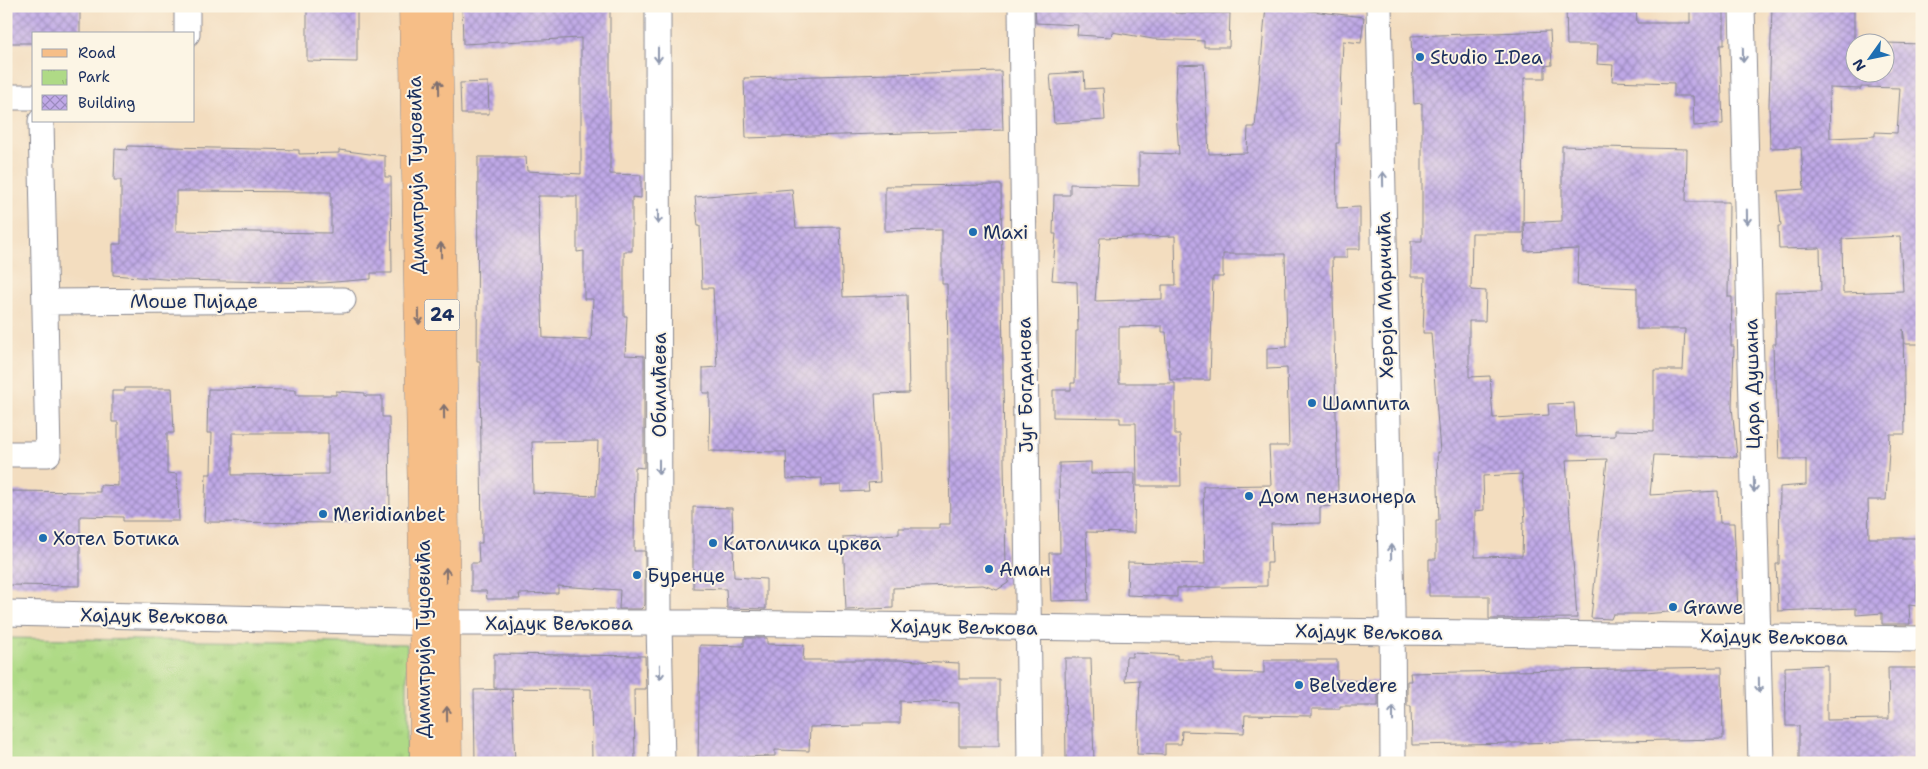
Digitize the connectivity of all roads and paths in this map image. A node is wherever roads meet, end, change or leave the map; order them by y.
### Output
1 (187, 6) edge
2 (413, 6) edge
3 (438, 6) edge
4 (658, 6) edge
5 (1020, 6) edge
6 (1379, 6) edge
7 (1742, 6) edge
8 (187, 32) edge
9 (6, 97) edge
10 (32, 97) edge
11 (41, 122) edge
12 (343, 300) dead end
13 (45, 302) junction
14 (6, 454) edge
15 (6, 613) edge
16 (435, 623) junction
17 (659, 623) junction
18 (1028, 628) junction
19 (1392, 632) junction
20 (1758, 636) junction
21 (1922, 639) edge
22 (424, 763) edge
23 (448, 763) edge
24 (662, 763) edge
25 (1030, 763) edge
26 (1393, 763) edge
27 (1761, 763) edge

1 - 8 street
2 -> 16 main road, Димитрија Туцовића / 24
16 -> 3 main road, Димитрија Туцовића / 24
4 -> 17 street, Обилићева
5 - 18 street, Југ Богданова
19 -> 6 street, Хероја Маричића
7 -> 20 street, Цара Душана
9 - 10 street
11 - 13 street
12 - 13 street, Моше Пијаде
13 - 14 street
15 - 16 street, Хајдук Вељкова
16 - 17 street, Хајдук Вељкова
16 - 22 main road, Димитрија Туцовића / 24
23 -> 16 main road, Димитрија Туцовића / 24
17 - 18 street, Хајдук Вељкова
17 -> 24 street, Обилићева
18 - 19 street, Хајдук Вељкова
18 - 25 street, Југ Богданова
19 - 20 street, Хајдук Вељкова
26 -> 19 street, Хероја Маричића
20 - 21 street, Хајдук Вељкова
20 -> 27 street, Цара Душана

